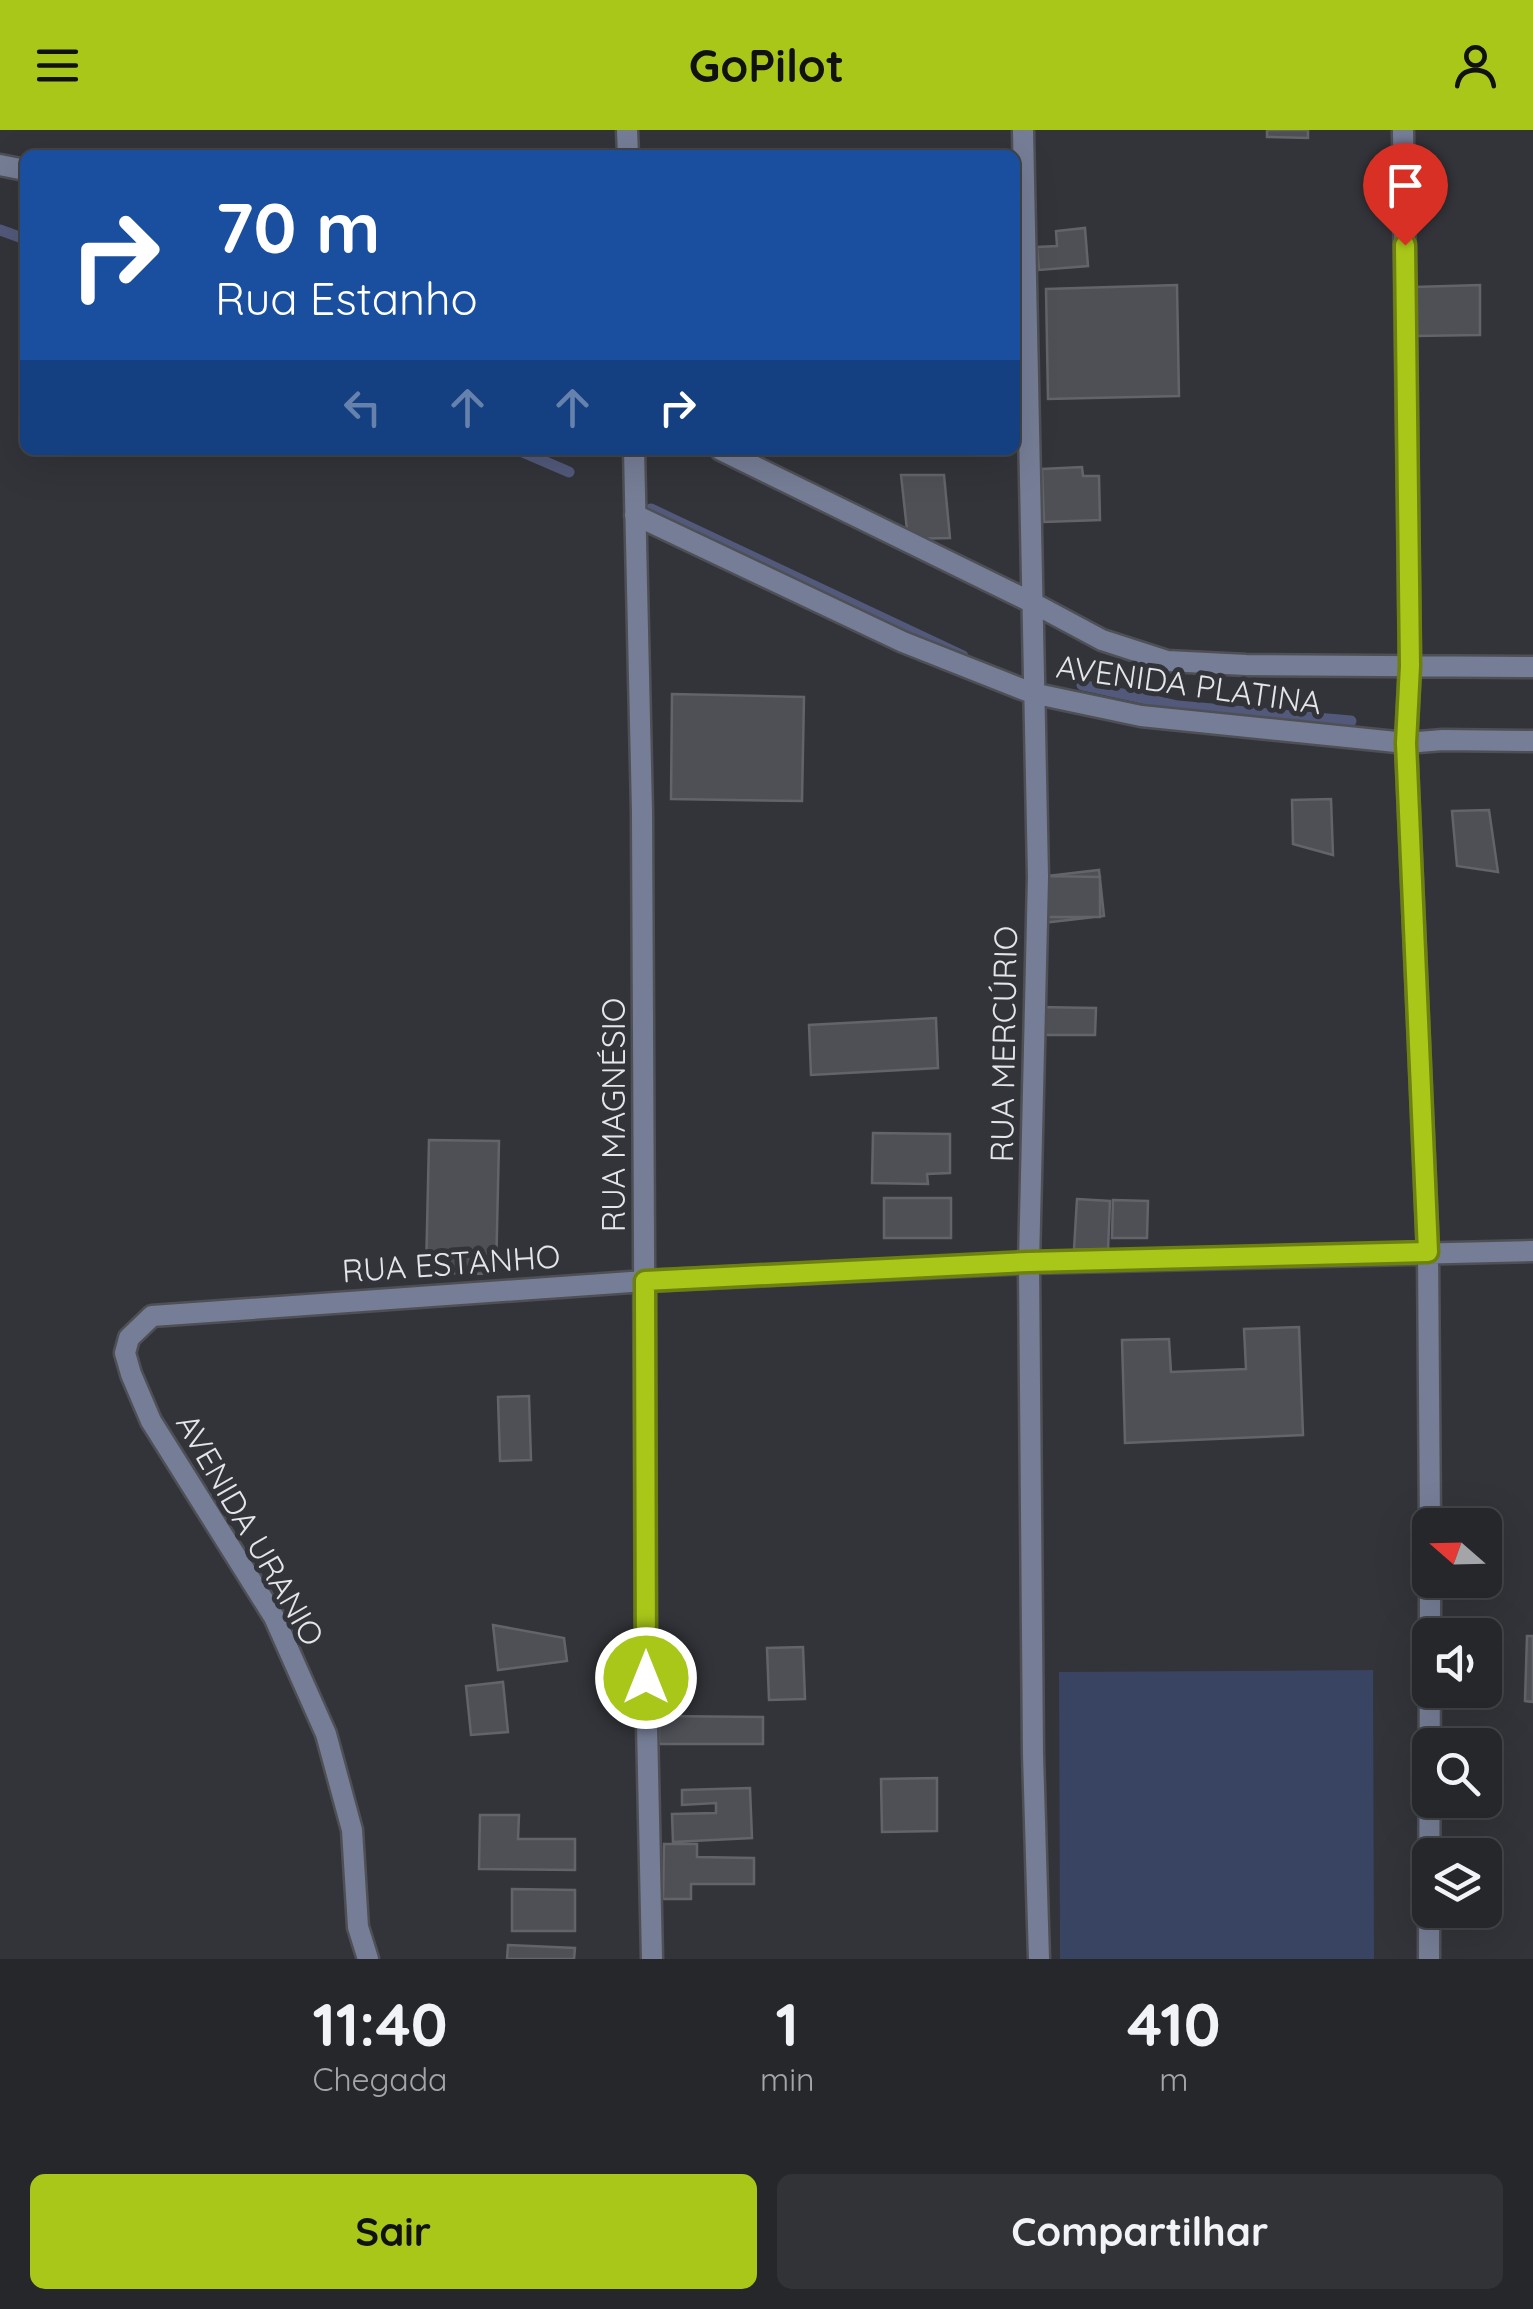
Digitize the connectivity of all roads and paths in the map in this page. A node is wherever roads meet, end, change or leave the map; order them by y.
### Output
1 (1023, 130) edge
2 (1403, 130) edge
3 (634, 455) edge
4 (731, 455) edge
5 (635, 515) junction
6 (1031, 602) junction
7 (1410, 666) junction
8 (1533, 667) edge
9 (1032, 693) junction
10 (1533, 741) edge
11 (1406, 743) junction
12 (1428, 1252) junction
13 (1533, 1252) edge
14 (1028, 1262) junction
15 (645, 1281) junction
16 (152, 1316) joint
17 (1430, 1508) edge
18 (1430, 1708) edge
19 (368, 1959) edge
20 (652, 1959) edge
21 (1040, 1959) edge
22 (1429, 1959) edge

1 - 6 street, RUA MERCÚRIO
2 - 7 street
3 - 5 street, RUA MAGNÉSIO
4 - 6 street, AVENIDA PLATINA
5 - 9 street, AVENIDA PLATINA
5 - 15 street, RUA MAGNÉSIO
6 - 7 street, AVENIDA PLATINA
6 - 9 street, RUA MERCÚRIO
7 - 8 street, AVENIDA PLATINA
7 - 11 street
9 - 11 street, AVENIDA PLATINA
9 - 14 street, RUA MERCÚRIO
10 - 11 street, AVENIDA PLATINA
11 - 12 street
12 - 13 street, RUA ESTANHO
12 - 14 street, RUA ESTANHO
12 - 17 street
14 - 15 street, RUA ESTANHO
14 - 21 street, RUA MERCÚRIO
15 - 16 street, RUA ESTANHO
15 - 20 street, RUA MAGNÉSIO
16 - 19 street, AVENIDA URANIO
18 - 22 street

